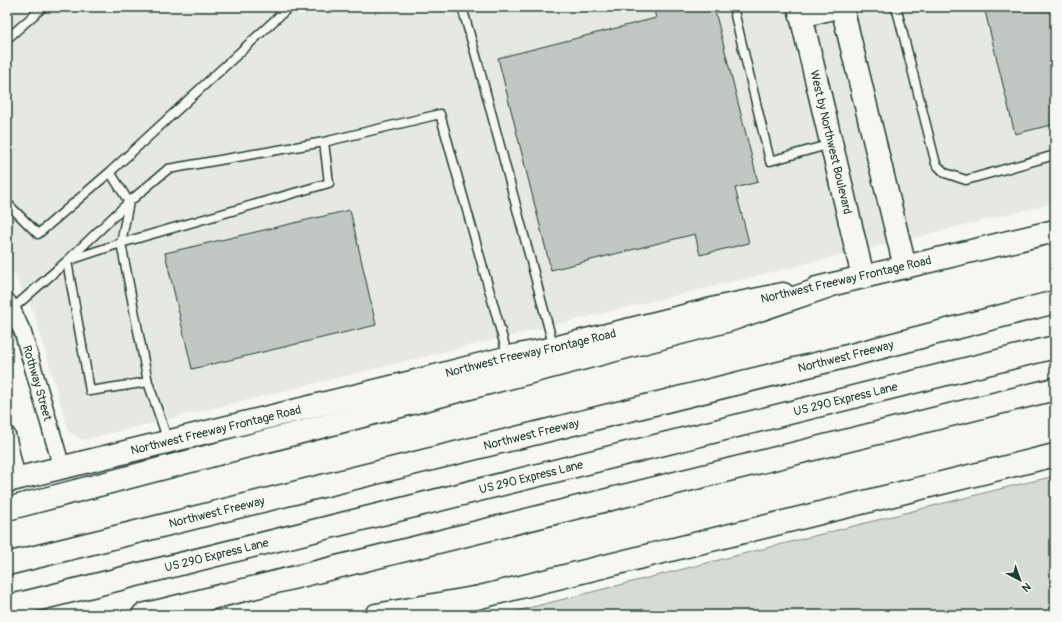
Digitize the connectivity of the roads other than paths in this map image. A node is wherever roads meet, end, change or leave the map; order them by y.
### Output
1 (43, 7) edge
2 (289, 7) edge
3 (462, 7) edge
4 (733, 7) edge
5 (837, 7) edge
6 (842, 7) edge
7 (895, 7) edge
8 (800, 12) edge
9 (7, 39) edge
10 (324, 142) junction
11 (831, 143) junction
12 (1055, 155) edge
13 (110, 172) junction
14 (129, 202) junction
15 (7, 203) edge
16 (1055, 231) edge
17 (120, 243) junction
18 (68, 260) junction
19 (905, 267) junction
20 (864, 277) junction
21 (835, 284) junction
22 (1055, 302) edge
23 (9, 308) edge
24 (1055, 347) edge
25 (554, 348) junction
26 (509, 357) junction
27 (148, 382) junction
28 (1055, 390) edge
29 (7, 435) edge
30 (168, 441) junction
31 (1055, 455) edge
32 (62, 468) junction
33 (12, 480) edge
34 (7, 509) edge
35 (7, 564) edge
36 (474, 598) junction
37 (7, 607) edge
38 (143, 615) edge
39 (376, 615) edge
40 (407, 615) edge

1 - 9 lane
2 - 13 lane
3 - 25 lane
4 - 11 lane
5 - 8 main road
6 - 19 main road
7 - 12 lane
8 - 11 main road, West by Northwest Boulevard
10 - 14 lane
10 - 17 lane
10 - 26 lane
11 - 20 main road, West by Northwest Boulevard
13 - 14 lane
13 - 15 lane
14 - 17 lane
14 - 18 lane
16 - 19 main road, Northwest Freeway Frontage Road
17 - 18 lane
17 - 27 lane
18 - 23 lane
18 - 27 lane
19 - 20 main road, Northwest Freeway Frontage Road
20 - 21 main road, Northwest Freeway Frontage Road
21 - 25 main road, Northwest Freeway Frontage Road
21 - 34 main road
22 - 35 main road, Northwest Freeway
23 - 32 street, Rothway Street
24 - 37 main road, US 290 Express Lane
25 - 26 main road, Northwest Freeway Frontage Road
26 - 30 main road, Northwest Freeway Frontage Road
27 - 30 lane
28 - 38 main road
29 - 33 street
30 - 32 main road, Northwest Freeway Frontage Road
31 - 36 main road
32 - 33 main road, Northwest Freeway Frontage Road
36 - 39 main road
36 - 40 main road

